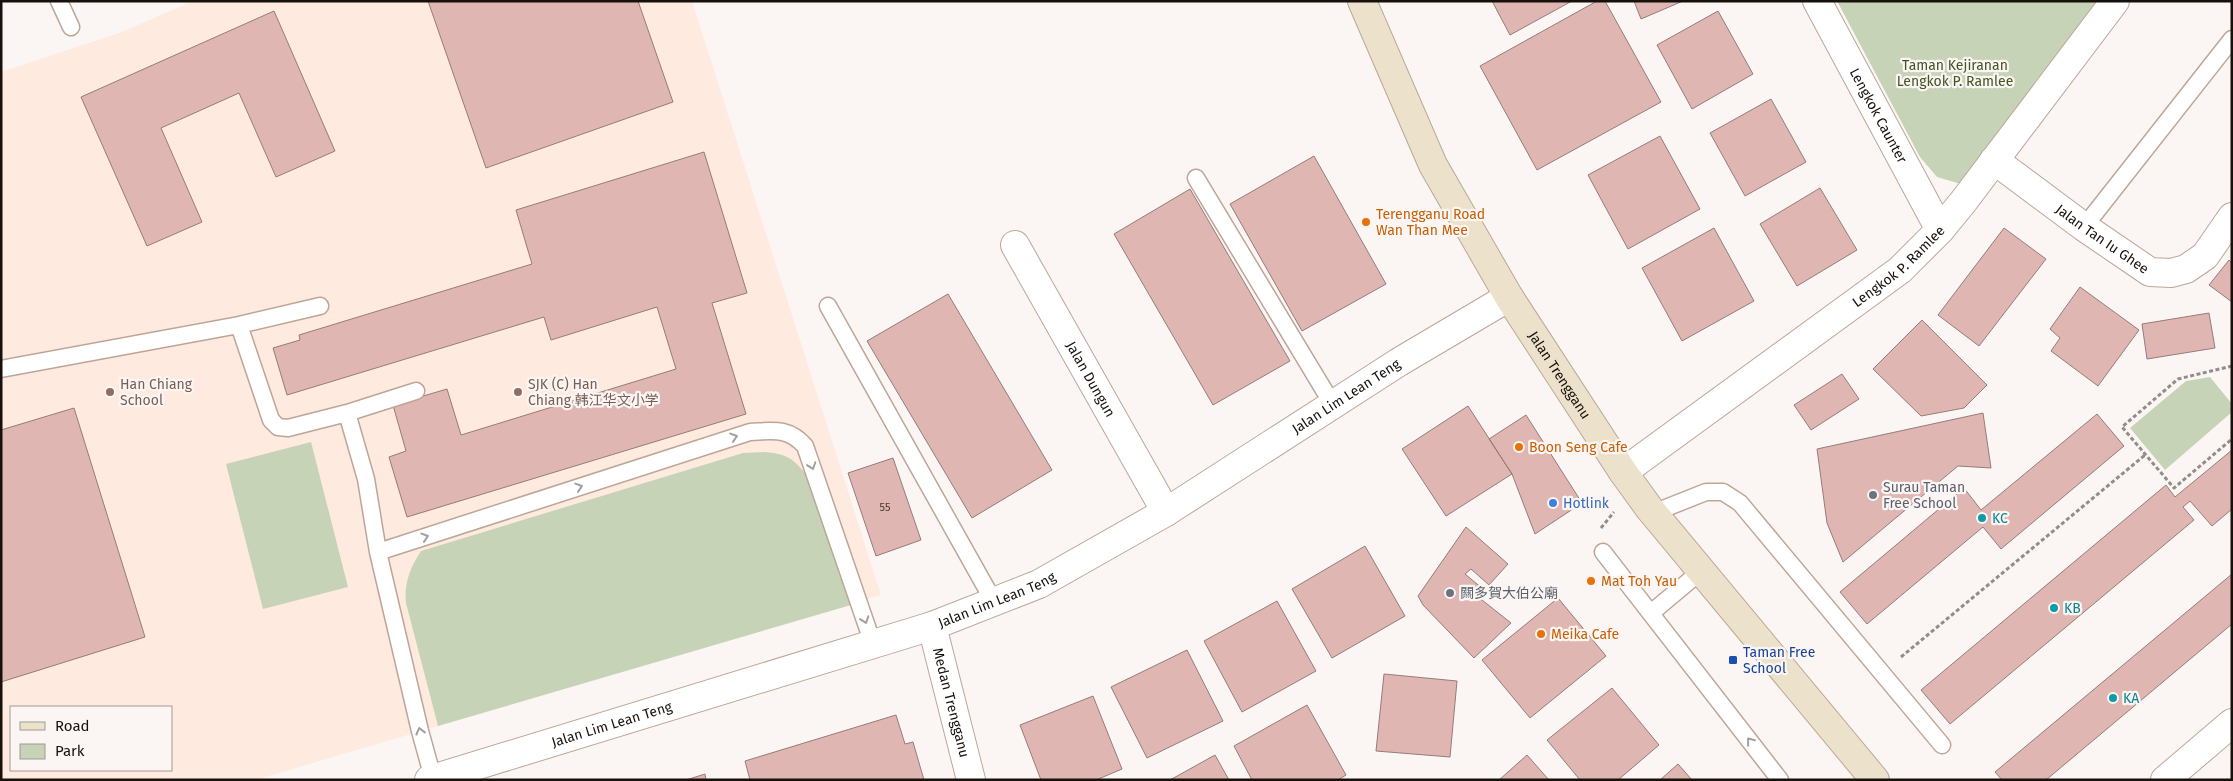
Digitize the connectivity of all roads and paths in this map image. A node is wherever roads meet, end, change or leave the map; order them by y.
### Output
1 (59, 1) edge
2 (1362, 1) edge
3 (1816, 1) edge
4 (2115, 1) edge
5 (71, 27) dead end
6 (2232, 39) edge
7 (1994, 160) junction
8 (1196, 178) dead end
9 (2232, 217) edge
10 (2084, 227) junction
11 (1940, 230) junction
12 (1015, 245) dead end
13 (1509, 297) junction
14 (320, 306) dead end
15 (828, 306) dead end
16 (239, 325) junction
17 (2232, 366) edge
18 (1, 369) edge
19 (416, 391) dead end
20 (1333, 405) junction
21 (347, 414) junction
22 (2232, 439) edge
23 (2145, 455) junction
24 (1630, 481) junction
25 (1166, 512) junction
26 (1653, 513) junction
27 (378, 552) junction
28 (1603, 552) joint
29 (1701, 571) junction
30 (994, 602) junction
31 (1651, 613) junction
32 (932, 626) junction
33 (873, 644) junction
34 (1881, 673) junction
35 (2232, 723) edge
36 (1942, 745) dead end
37 (431, 779) edge
38 (971, 780) edge
39 (1780, 780) edge
40 (1875, 780) edge
41 (2165, 780) edge

1 - 5 lane
2 - 13 main road, Jalan Trengganu
3 - 11 street, Lengkok Caunter
4 - 7 street, Lengkok P. Ramlee
6 - 10 lane
7 - 10 street, Jalan Tan Iu Ghee
7 - 11 street, Lengkok P. Ramlee
8 - 20 lane
9 - 10 street, Jalan Tan Iu Ghee
11 - 24 street, Lengkok P. Ramlee
12 - 25 street, Jalan Dungun
13 - 20 street, Jalan Lim Lean Teng
13 - 24 main road, Jalan Trengganu
14 - 16 lane
15 - 30 lane
16 - 18 lane
16 - 21 lane
17 - 23 path
19 - 21 lane
20 - 25 street, Jalan Lim Lean Teng
21 - 27 lane
22 - 23 path
23 - 34 path
24 - 26 main road, Jalan Trengganu
24 - 28 path
25 - 30 street, Jalan Lim Lean Teng
26 - 29 main road, Jalan Trengganu
26 - 34 lane
27 -> 33 lane
37 -> 27 lane
28 - 31 lane
29 - 31 lane
29 - 40 main road, Jalan Trengganu
30 - 32 street, Jalan Lim Lean Teng
39 -> 31 lane
32 - 33 street, Jalan Lim Lean Teng
32 - 38 street, Medan Trengganu
33 - 37 street, Jalan Lim Lean Teng
34 - 36 lane
35 - 41 street

